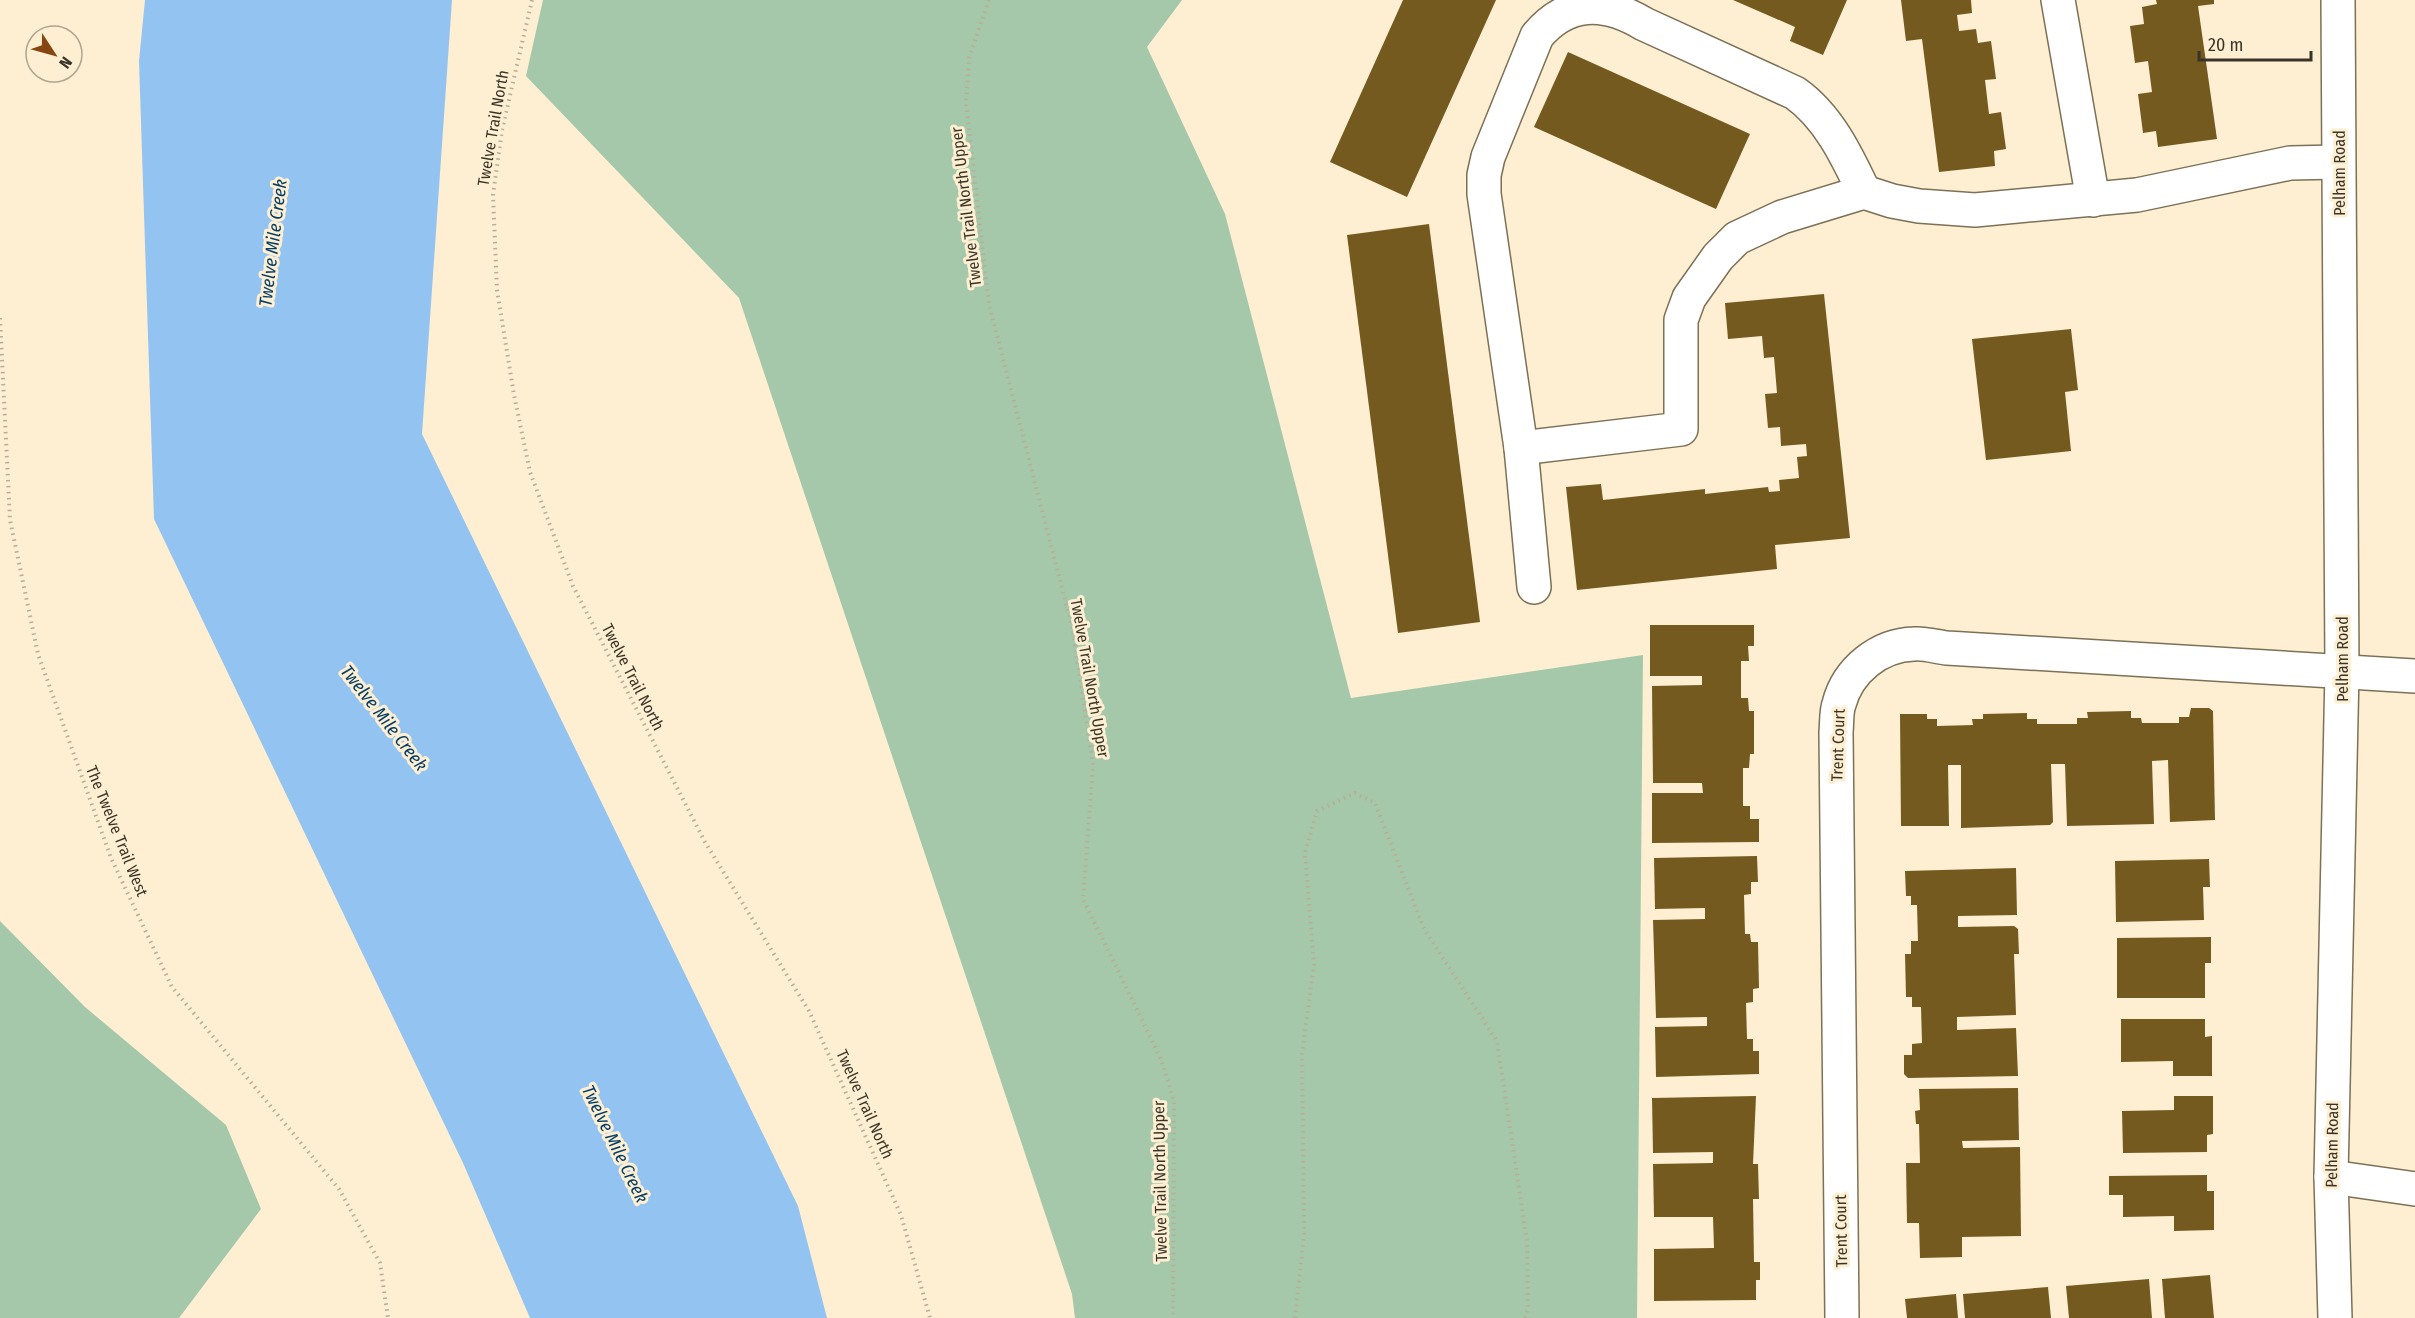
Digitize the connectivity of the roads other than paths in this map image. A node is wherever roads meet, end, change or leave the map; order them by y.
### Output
1 (2058, 0) edge
2 (2338, 0) edge
3 (2338, 162) junction
4 (1864, 192) junction
5 (2093, 200) junction
6 (1521, 448) junction
7 (1534, 587) dead end
8 (2342, 671) junction
9 (2415, 676) edge
10 (2331, 1177) junction
11 (2415, 1190) edge
12 (1842, 1318) edge
13 (2335, 1318) edge

1 - 5 main road
2 - 3 main road, Pelham Road
3 - 5 main road
3 - 8 main road, Pelham Road
4 - 5 main road
4 - 6 main road
4 - 6 main road
6 - 7 main road
8 - 9 main road, Trent Court
8 - 10 main road, Pelham Road
8 - 12 main road, Trent Court
10 - 11 main road
10 - 13 main road, Pelham Road

